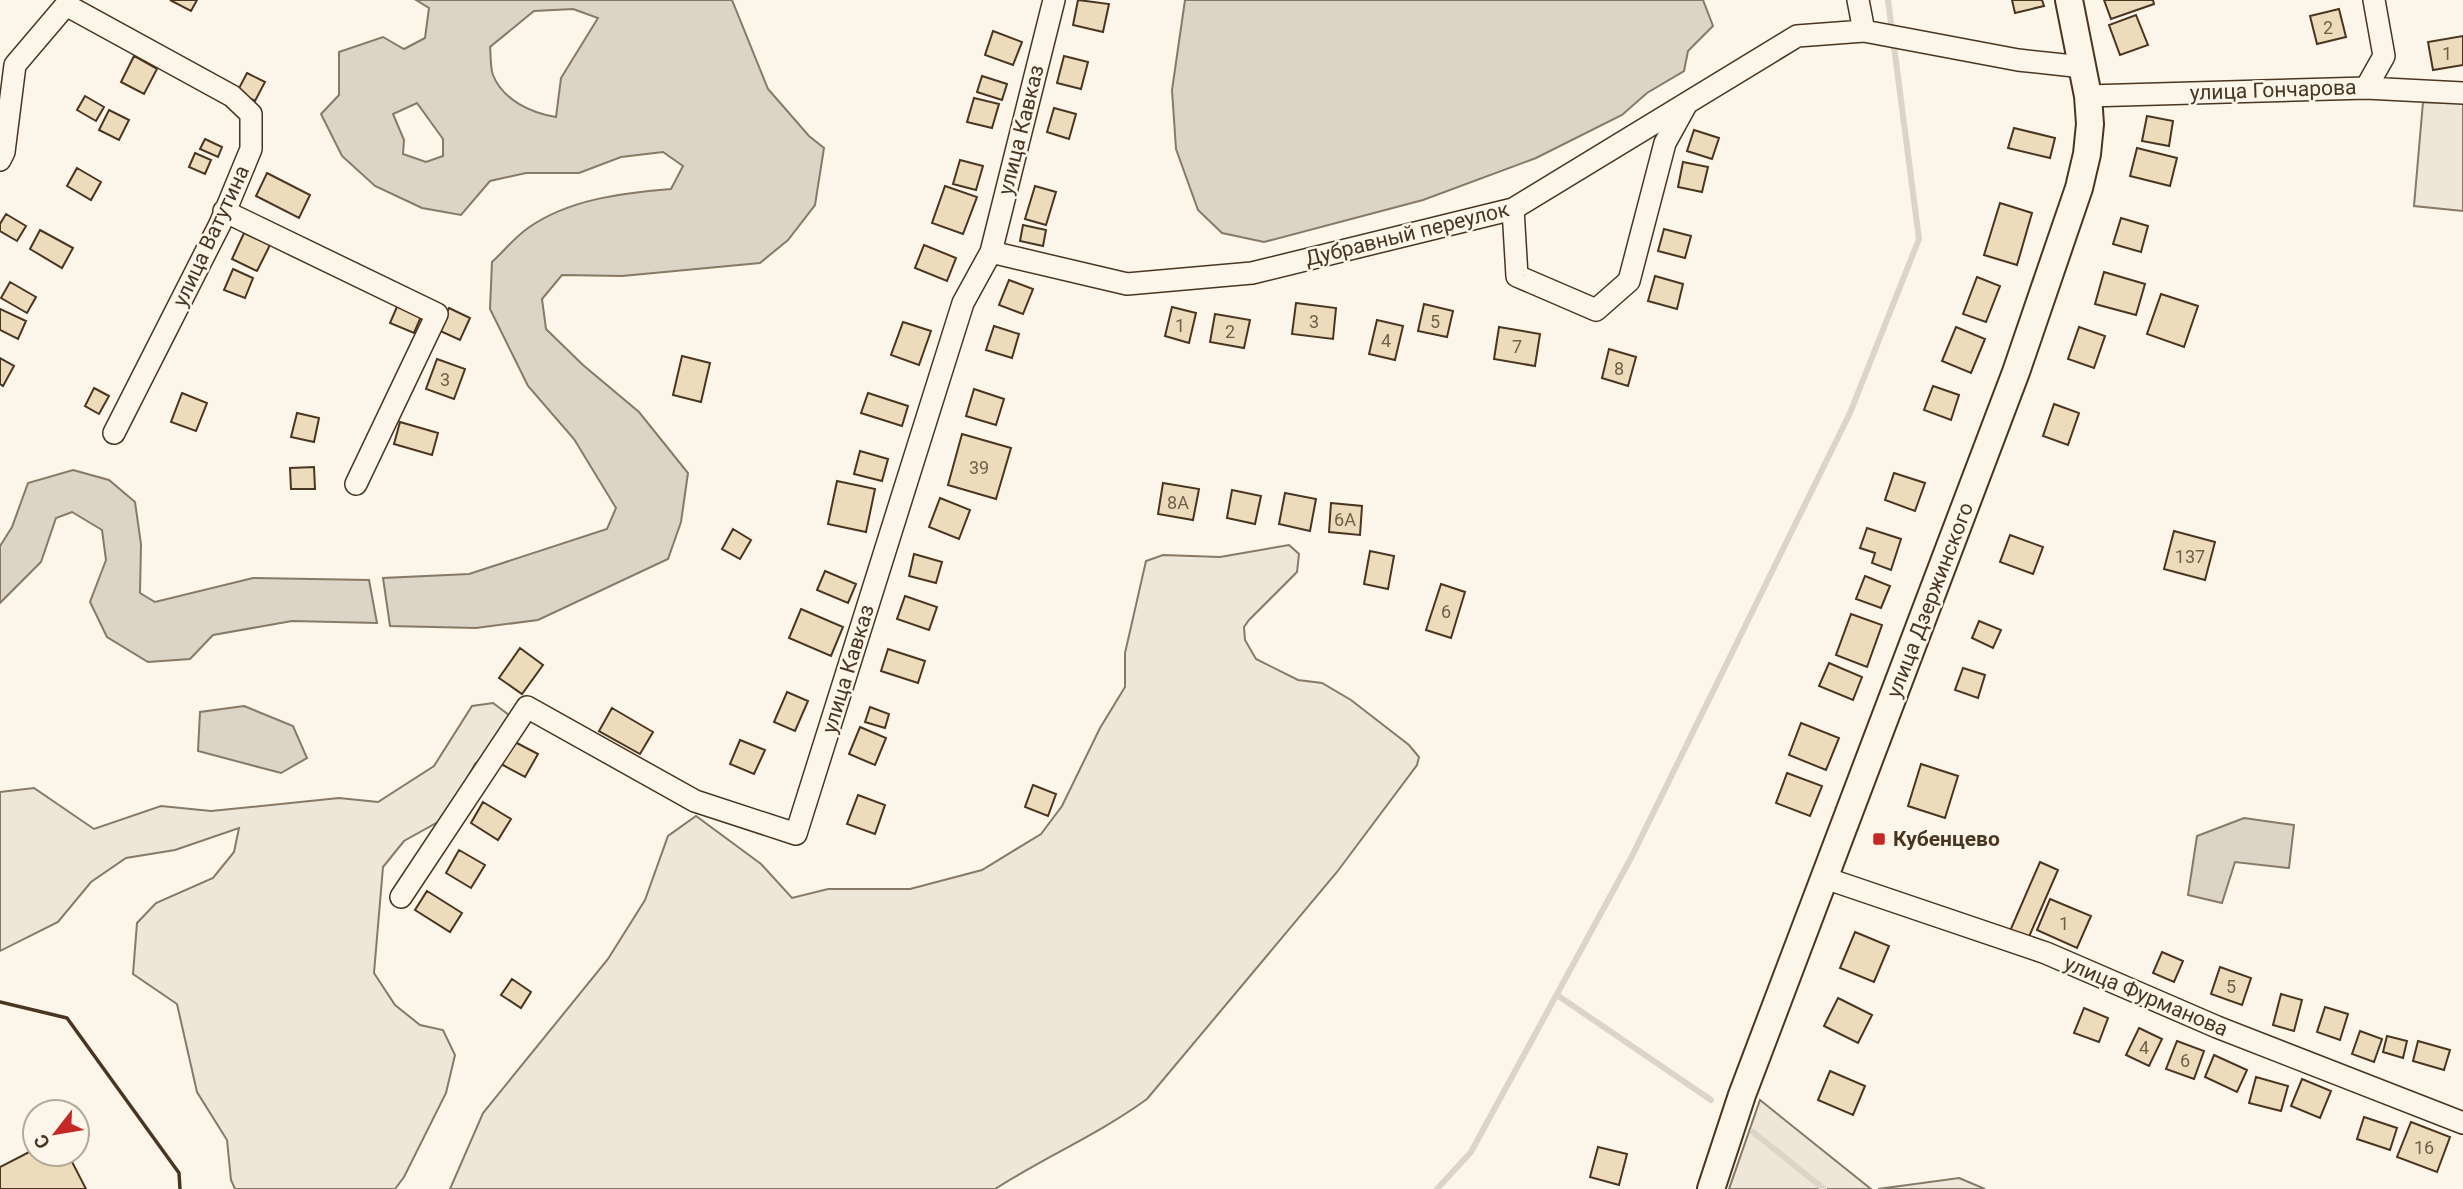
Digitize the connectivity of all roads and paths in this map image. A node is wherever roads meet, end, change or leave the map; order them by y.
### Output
1 (1054, 0) edge
2 (1858, 0) edge
3 (2069, 0) edge
4 (2374, 0) edge
5 (67, 2) edge
6 (1864, 31) junction
7 (2083, 67) junction
8 (2365, 88) junction
9 (2463, 93) edge
10 (2088, 96) junction
11 (1687, 104) junction
12 (0, 160) edge
13 (1513, 209) junction
14 (224, 211) junction
15 (991, 252) junction
16 (114, 433) dead end
17 (356, 484) dead end
18 (1825, 878) junction
19 (401, 897) dead end
20 (2463, 1124) edge
21 (1711, 1189) edge

1 - 15 street, улица Кавказ
2 - 6 street
3 - 7 main road, улица Дзержинского
4 - 8 street, улица Гончарова
5 - 12 street
5 - 14 street, улица Ватутина
6 - 7 street, Дубравный переулок
6 - 11 street, Дубравный переулок
7 - 10 main road, улица Дзержинского
8 - 9 street
8 - 10 street, улица Гончарова
10 - 18 main road, улица Дзержинского
11 - 13 street, Дубравный переулок
11 - 13 street
13 - 15 street, Дубравный переулок
14 - 16 street, улица Ватутина
14 - 17 street
15 - 19 street, улица Кавказ
18 - 20 street, улица Фурманова
18 - 21 main road, улица Дзержинского

